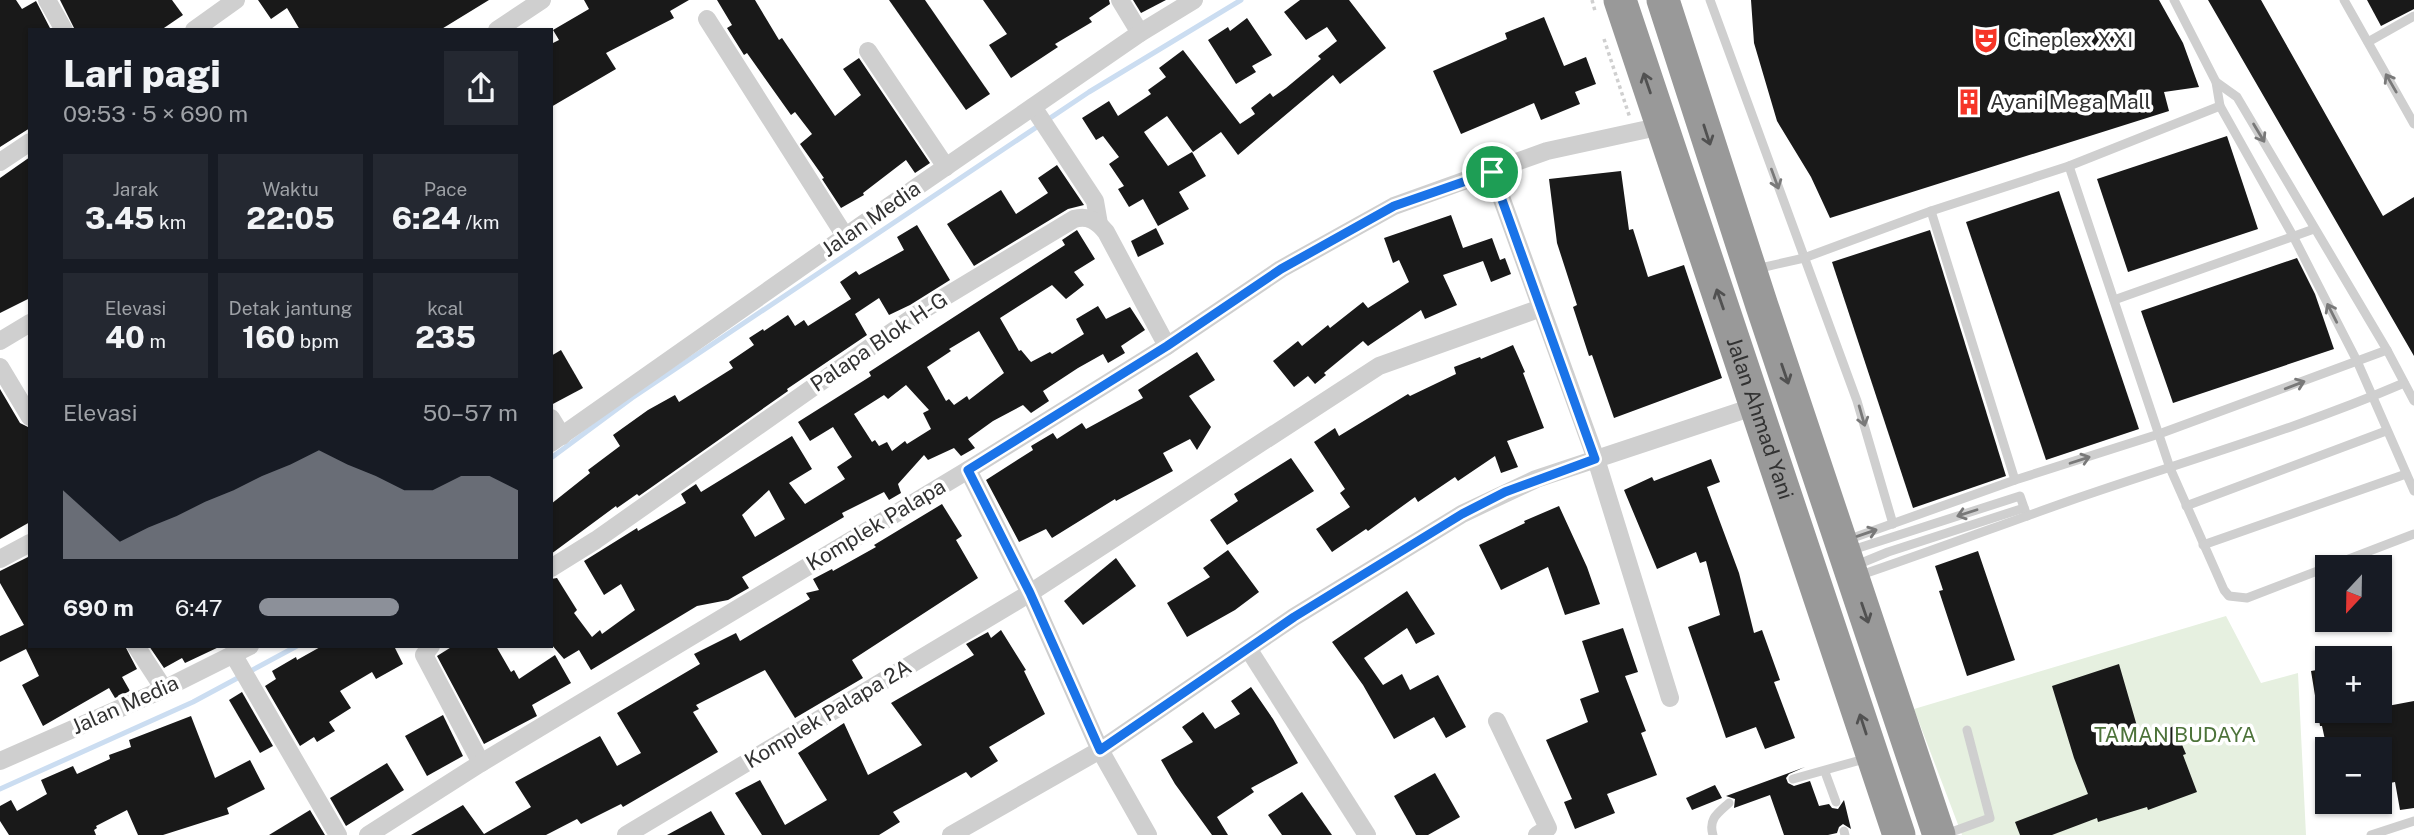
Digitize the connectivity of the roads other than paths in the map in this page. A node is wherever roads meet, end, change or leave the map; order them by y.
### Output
1 (47, 0) edge
2 (236, 0) edge
3 (542, 0) edge
4 (1120, 0) edge
5 (1194, 0) edge
6 (1620, 0) edge
7 (1663, 0) edge
8 (1710, 0) edge
9 (2174, 0) edge
10 (2344, 0) edge
11 (212, 7) edge
12 (2414, 16) edge
13 (708, 19) dead end
14 (63, 28) edge
15 (196, 28) edge
16 (500, 28) edge
17 (1140, 33) junction
18 (2368, 43) junction
19 (868, 51) dead end
20 (2216, 82) junction
21 (2220, 106) junction
22 (1032, 107) junction
23 (2414, 124) edge
24 (1662, 126) junction
25 (28, 143) edge
26 (1, 160) edge
27 (2068, 166) junction
28 (946, 167) junction
29 (1492, 172) junction
30 (1931, 211) junction
31 (1099, 225) junction
32 (2314, 229) junction
33 (845, 236) junction
34 (2293, 236) junction
35 (1804, 258) junction
36 (1751, 270) junction
37 (2114, 300) junction
38 (1541, 309) junction
39 (28, 324) edge
40 (0, 341) edge
41 (1167, 346) junction
42 (2387, 350) junction
43 (2357, 361) junction
44 (0, 367) edge
45 (2404, 383) junction
46 (2371, 397) junction
47 (2414, 401) edge
48 (1756, 405) junction
49 (28, 414) edge
50 (2386, 431) junction
51 (2159, 435) junction
52 (556, 439) edge
53 (1595, 459) junction
54 (2170, 468) junction
55 (968, 470) junction
56 (2406, 474) junction
57 (2015, 480) junction
58 (2414, 491) edge
59 (2186, 506) junction
60 (2026, 512) junction
61 (1893, 524) junction
62 (2414, 534) edge
63 (28, 544) edge
64 (2203, 545) junction
65 (0, 559) edge
66 (1847, 560) junction
67 (553, 567) edge
68 (1030, 593) junction
69 (137, 648) edge
70 (247, 648) edge
71 (428, 649) edge
72 (1249, 650) junction
73 (234, 656) junction
74 (164, 689) junction
75 (1670, 698) dead end
76 (1497, 721) dead end
77 (1967, 730) dead end
78 (1100, 750) junction
79 (1873, 756) junction
80 (0, 761) edge
81 (481, 763) junction
82 (1825, 772) junction
83 (1794, 779) dead end
84 (1836, 802) dead end
85 (1729, 803) dead end
86 (2414, 821) edge
87 (1545, 833) edge
88 (338, 835) edge
89 (368, 835) edge
90 (626, 835) edge
91 (951, 835) edge
92 (1148, 835) edge
93 (1367, 835) edge
94 (1713, 835) edge
95 (1899, 835) edge
96 (1942, 835) edge
97 (2371, 835) edge

1 - 14 street
2 - 11 street
3 - 16 street
4 - 17 street
5 - 17 street, Jalan Media
24 -> 6 highway, Jalan Ahmad Yani
7 -> 36 highway, Jalan Ahmad Yani
8 -> 35 lane
9 - 20 lane
10 - 18 lane
11 - 15 street
12 - 18 lane
13 - 33 street
17 - 22 street, Jalan Media
23 -> 18 lane
19 - 28 street
20 - 21 lane
20 -> 32 lane
21 - 27 lane
21 - 34 lane
22 - 28 street, Jalan Media
22 - 31 street
24 - 29 street, Komplek Palapa
48 -> 24 highway, Jalan Ahmad Yani
25 - 26 street
27 - 30 lane
27 - 37 lane
28 - 33 street, Jalan Media
29 - 38 street
29 - 41 street, Komplek Palapa
30 - 35 lane
30 - 57 lane
31 - 41 street
31 - 67 street, Palapa Blok H-G
32 - 34 lane
32 - 42 lane
33 - 52 street, Jalan Media
34 - 37 lane
43 -> 34 lane
35 - 36 lane
35 -> 61 lane
36 -> 66 highway, Jalan Ahmad Yani
37 - 51 lane
38 - 53 street
38 - 68 street, Komplek Palapa 2A
39 - 40 street
41 - 55 street, Komplek Palapa
42 - 43 lane
42 - 45 lane
43 - 46 lane
51 -> 43 lane
44 - 49 street
45 - 46 lane
45 - 47 lane
46 - 50 lane
46 - 54 lane
48 - 53 street
79 -> 48 highway, Jalan Ahmad Yani
50 - 56 lane
50 - 59 lane
51 - 54 lane
57 -> 51 lane
53 - 72 street
53 - 75 street
54 - 59 lane
54 - 60 lane
55 - 68 street
55 - 81 street, Komplek Palapa
56 - 58 lane
56 - 64 lane
57 - 61 lane
59 - 64 lane
60 - 66 lane
60 -> 66 lane
66 -> 61 lane
62 - 64 lane
63 - 65 street
66 -> 96 highway, Jalan Ahmad Yani
68 - 78 street
68 - 90 street, Komplek Palapa 2A
69 - 74 street
70 - 73 street, Jalan Media
71 - 81 street
72 - 78 street
72 - 93 street
73 - 74 street, Jalan Media
73 - 88 street
74 - 80 street, Jalan Media
76 - 87 street
77 - 96 lane
78 - 91 street
78 - 92 street
79 - 82 lane
79 - 95 highway, Jalan Ahmad Yani
81 - 89 street, Komplek Palapa
82 - 83 lane
82 - 84 lane
85 - 94 lane
86 - 97 lane

